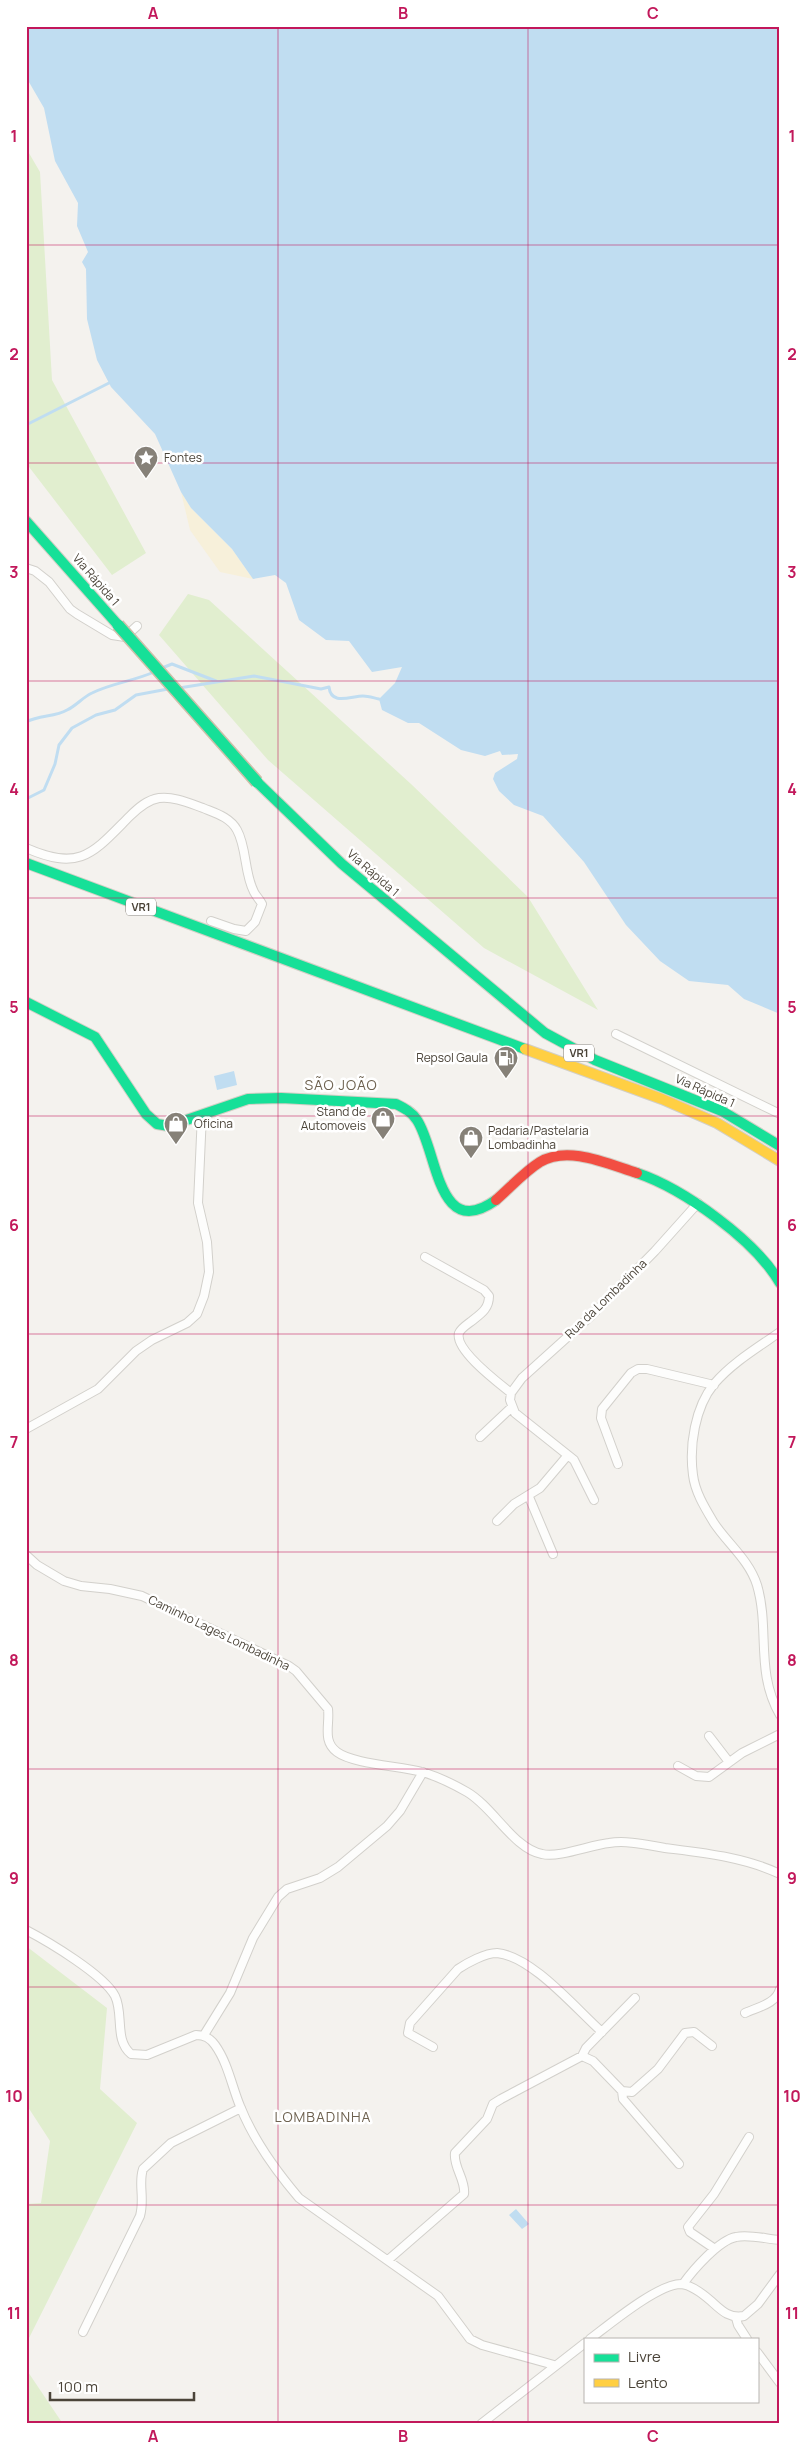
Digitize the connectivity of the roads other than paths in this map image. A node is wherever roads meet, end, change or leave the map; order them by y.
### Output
1 (26, 521) edge
2 (26, 568) edge
3 (137, 626) dead end
4 (26, 848) edge
5 (26, 863) edge
6 (211, 921) dead end
7 (26, 1002) edge
8 (616, 1034) dead end
9 (202, 1114) junction
10 (780, 1114) edge
11 (780, 1146) edge
12 (780, 1161) edge
13 (698, 1203) junction
14 (424, 1256) dead end
15 (780, 1283) edge
16 (780, 1332) edge
17 (714, 1385) junction
18 (511, 1393) junction
19 (512, 1407) junction
20 (26, 1429) edge
21 (480, 1437) dead end
22 (568, 1455) junction
23 (618, 1464) dead end
24 (529, 1497) junction
25 (594, 1500) dead end
26 (497, 1521) dead end
27 (26, 1554) edge
28 (553, 1554) dead end
29 (780, 1715) edge
30 (780, 1734) edge
31 (709, 1736) dead end
32 (730, 1762) junction
33 (678, 1766) dead end
34 (423, 1772) junction
35 (780, 1874) edge
36 (26, 1930) edge
37 (780, 1989) edge
38 (635, 1998) dead end
39 (745, 2013) dead end
40 (602, 2032) junction
41 (204, 2035) junction
42 (712, 2046) dead end
43 (433, 2047) dead end
44 (582, 2056) junction
45 (622, 2091) junction
46 (241, 2108) junction
47 (748, 2137) dead end
48 (680, 2164) dead end
49 (780, 2240) edge
50 (715, 2249) junction
51 (388, 2260) junction
52 (780, 2274) edge
53 (683, 2284) junction
54 (736, 2318) junction
55 (83, 2332) dead end
56 (591, 2338) edge
57 (746, 2338) edge
58 (584, 2343) edge
59 (758, 2353) edge
60 (554, 2365) junction
61 (780, 2383) edge
62 (481, 2424) edge

1 - 11 main road, Via Rápida 1 / VR1, bridge
2 - 3 street
4 - 6 street
5 - 12 main road, Via Rápida 1 / VR1
7 - 9 main road
8 - 10 street
9 - 13 main road
9 - 20 street
13 - 15 main road
13 - 18 street, Rua da Lombadinha
14 - 18 street
16 - 17 street
17 - 23 street
17 - 29 street
18 - 19 street
19 - 21 street
19 - 22 street
22 - 24 street
22 - 25 street
24 - 26 street
24 - 28 street
27 - 34 street, Caminho Lages Lombadinha
30 - 32 street
31 - 32 street
32 - 33 street
34 - 35 street, Caminho Lages Lombadinha
34 - 41 street
36 - 41 street
37 - 39 street
38 - 40 street
40 - 43 street
40 - 44 street
41 - 46 street
42 - 45 street
44 - 45 street
44 - 51 street
45 - 48 street
46 - 51 street
46 - 55 street
47 - 50 street
49 - 50 street
50 - 53 street
51 - 60 street
52 - 54 street
53 - 54 street
53 - 56 street
54 - 57 street
58 - 60 street
59 - 61 street
60 - 62 street

